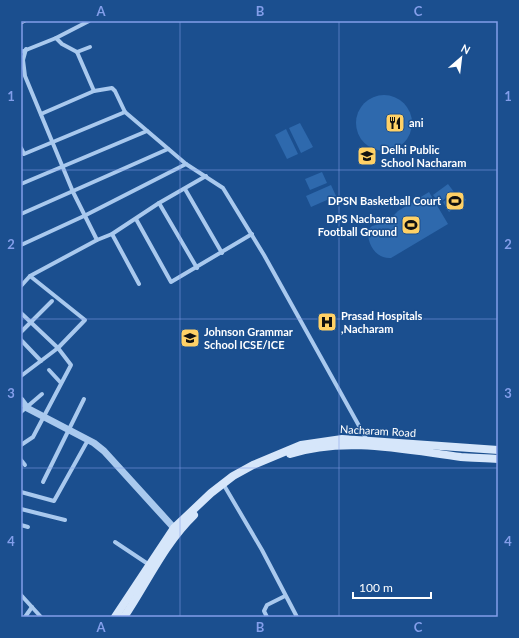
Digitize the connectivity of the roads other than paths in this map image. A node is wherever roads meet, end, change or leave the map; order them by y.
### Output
1 (89, 21) edge
2 (56, 38) junction
3 (90, 47) dead end
4 (26, 49) junction
5 (21, 52) edge
6 (77, 52) junction
7 (94, 91) junction
8 (125, 112) junction
9 (41, 114) junction
10 (147, 131) junction
11 (53, 143) junction
12 (21, 148) edge
13 (168, 148) junction
14 (186, 164) junction
15 (64, 166) junction
16 (206, 176) junction
17 (21, 184) edge
18 (185, 189) junction
19 (73, 192) junction
20 (160, 203) junction
21 (21, 214) edge
22 (84, 216) junction
23 (136, 219) junction
24 (112, 234) junction
25 (252, 234) junction
26 (97, 240) junction
27 (21, 245) edge
28 (222, 253) junction
29 (197, 268) junction
30 (30, 276) junction
31 (139, 284) dead end
32 (21, 286) edge
33 (52, 301) dead end
34 (21, 313) edge
35 (32, 323) junction
36 (21, 332) edge
37 (21, 340) edge
38 (58, 348) junction
39 (41, 362) junction
40 (49, 370) dead end
41 (21, 376) edge
42 (61, 383) junction
43 (42, 394) dead end
44 (84, 399) dead end
45 (21, 400) edge
46 (24, 410) edge
47 (43, 416) junction
48 (70, 430) junction
49 (88, 440) junction
50 (368, 443) junction
51 (21, 445) edge
52 (498, 450) edge
53 (498, 459) edge
54 (21, 460) edge
55 (25, 465) dead end
56 (43, 482) dead end
57 (225, 487) junction
58 (21, 492) edge
59 (21, 509) edge
60 (65, 520) dead end
61 (21, 525) edge
62 (28, 527) dead end
63 (174, 528) junction
64 (115, 542) dead end
65 (148, 564) junction
66 (21, 595) edge
67 (285, 596) junction
68 (32, 607) junction
69 (125, 616) edge
70 (25, 617) edge
71 (41, 617) edge
72 (115, 617) edge
73 (267, 617) edge
74 (297, 617) edge

1 - 2 street
2 - 4 street
2 - 6 street
3 - 6 street
4 - 5 street
4 - 9 street
6 - 7 street
7 - 8 street
7 - 9 street
8 - 10 street
8 - 11 street
9 - 11 street
10 - 13 street
10 - 15 street
11 - 12 street
11 - 15 street
13 - 14 street
13 - 19 street
14 - 16 street
14 - 22 street
15 - 17 street
15 - 19 street
16 - 18 street
16 - 25 street
18 - 20 street
18 - 28 street
19 - 21 street
19 - 22 street
20 - 23 street
20 - 29 street
22 - 26 street
22 - 27 street
23 - 24 street
23 - 29 street
24 - 26 street
24 - 31 street
25 - 28 street
25 - 50 street
26 - 30 street
28 - 29 street
30 - 32 street
30 - 38 street
33 - 35 street
34 - 35 street
35 - 36 street
35 - 38 street
37 - 39 street
38 - 39 street
38 - 42 street
39 - 41 street
40 - 42 street
42 - 47 street
43 - 46 street
44 - 48 street
45 - 46 street
46 - 47 street
47 - 48 street
47 - 51 street
48 - 49 street
48 - 56 street
49 - 58 street
49 - 63 street
50 - 52 main road, Nacharam Road
50 - 53 main road, Nacharam Road
50 - 57 main road, Nacharam Road
50 - 63 main road, Nacharam Road
54 - 55 street
57 - 67 street
57 - 69 main road, Nacharam Road
59 - 60 street
61 - 62 street
63 - 65 main road, Nacharam Road
64 - 65 street
65 - 72 main road, Nacharam Road
66 - 68 street
67 - 73 street
67 - 74 street
68 - 70 street
68 - 71 street

